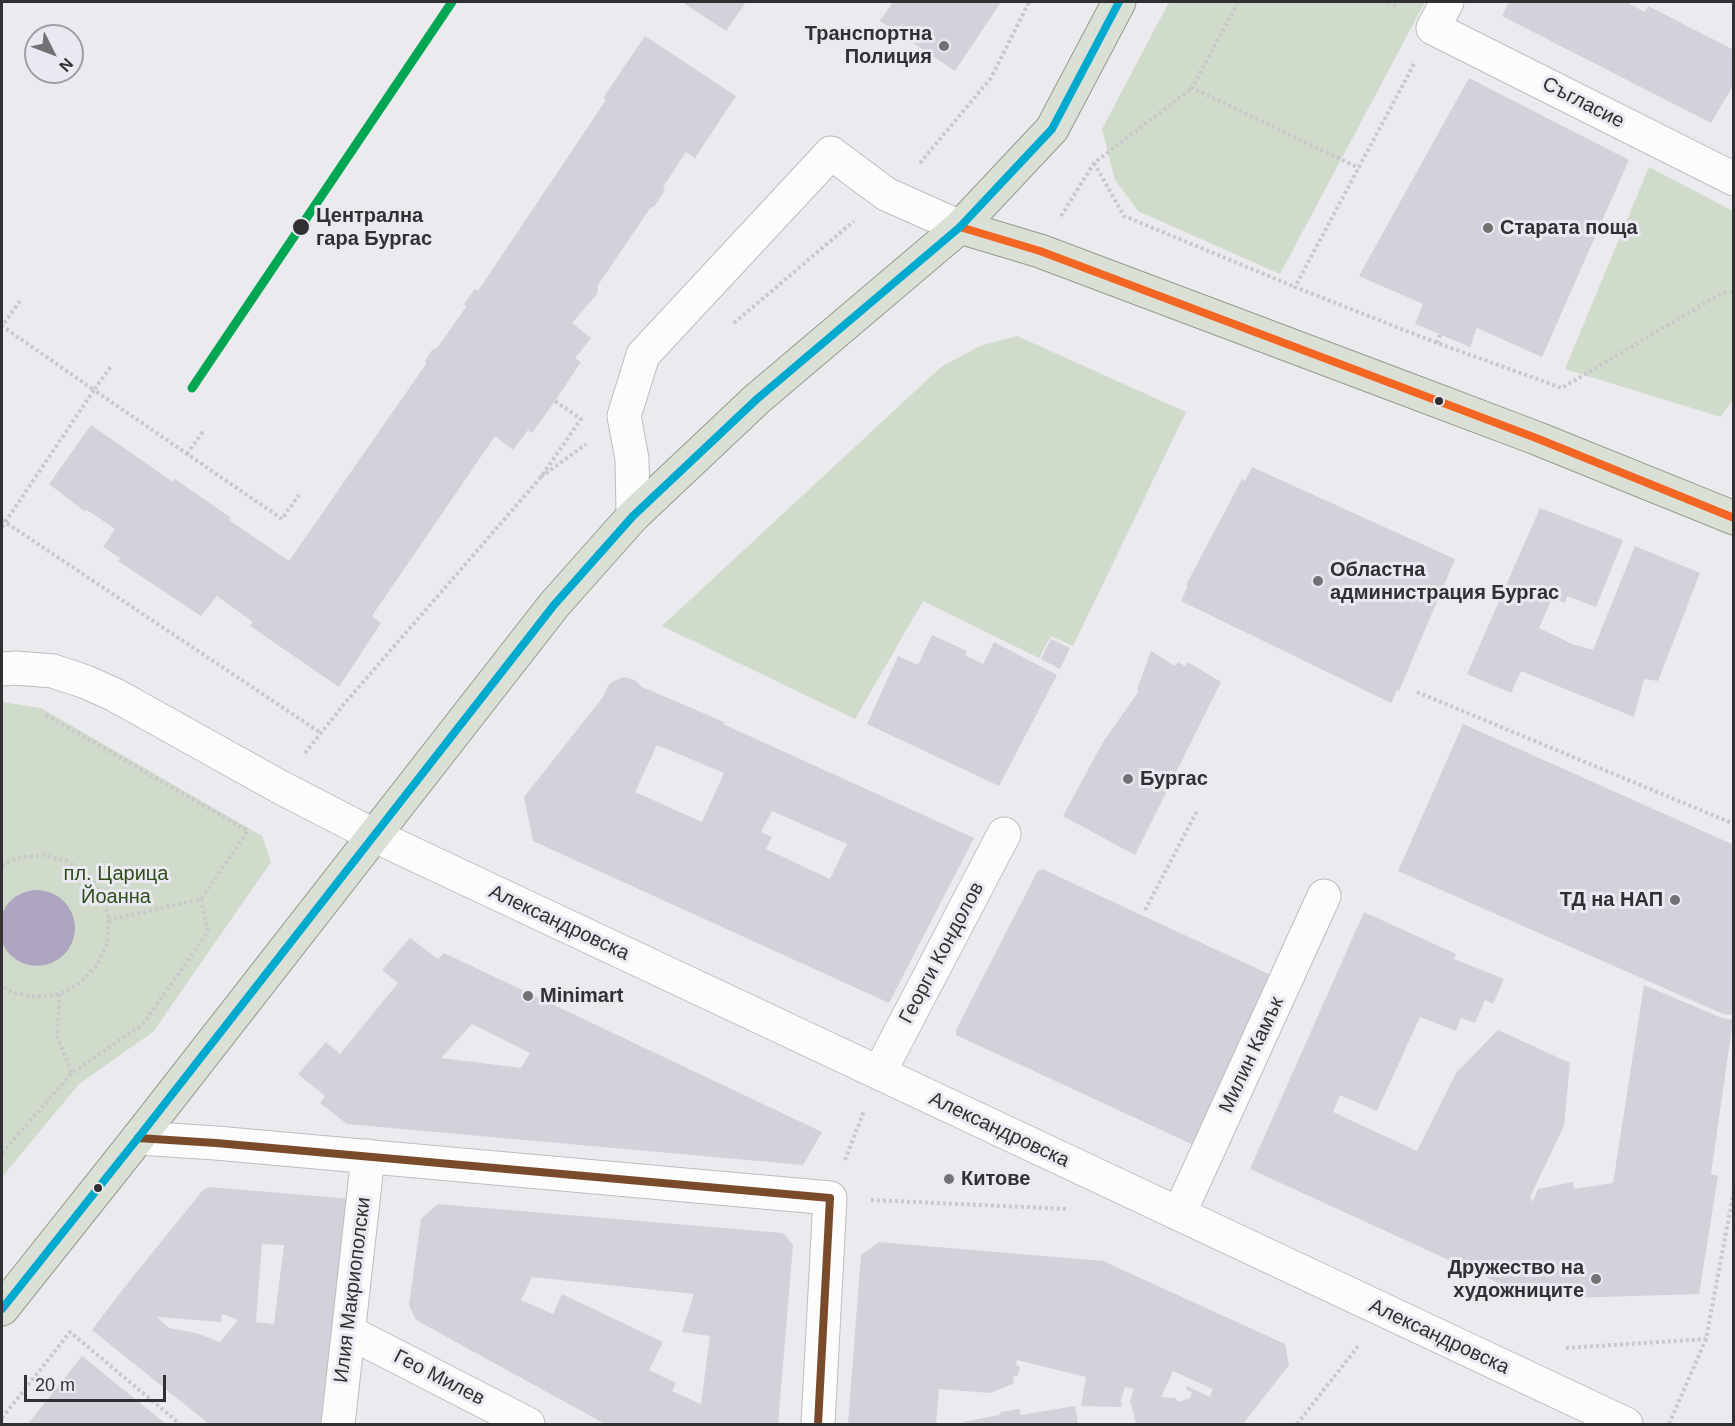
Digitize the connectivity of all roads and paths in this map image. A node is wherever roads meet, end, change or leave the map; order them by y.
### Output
1 (1029, 2) edge
2 (1119, 2) edge
3 (1239, 2) edge
4 (1440, 15) edge
5 (1192, 88) junction
6 (1094, 163) junction
7 (1359, 168) junction
8 (1734, 179) edge
9 (886, 194) junction
10 (960, 227) junction
11 (1040, 251) junction
12 (1294, 287) junction
13 (1734, 292) edge
14 (20, 301) dead end
15 (733, 324) dead end
16 (1440, 335) dead end
17 (1437, 343) junction
18 (112, 365) dead end
19 (94, 390) junction
20 (555, 401) dead end
21 (624, 416) junction
22 (204, 430) dead end
23 (187, 454) junction
24 (541, 477) junction
25 (299, 495) dead end
26 (633, 516) junction
27 (1734, 518) edge
28 (3, 521) edge
29 (2, 527) edge
30 (2, 669) edge
31 (1417, 692) dead end
32 (42, 713) dead end
33 (321, 734) junction
34 (301, 758) dead end
35 (1198, 809) dead end
36 (1734, 824) edge
37 (1004, 834) dead end
38 (373, 835) junction
39 (2, 866) edge
40 (1324, 896) dead end
41 (201, 899) junction
42 (1145, 910) dead end
43 (109, 920) junction
44 (2, 986) edge
45 (60, 994) junction
46 (72, 1072) junction
47 (879, 1073) junction
48 (138, 1138) junction
49 (2, 1153) edge
50 (369, 1156) junction
51 (1734, 1190) edge
52 (830, 1198) junction
53 (1074, 1210) dead end
54 (1179, 1214) junction
55 (2, 1309) edge
56 (1385, 1311) junction
57 (349, 1332) junction
58 (1706, 1339) junction
59 (1556, 1349) dead end
60 (2, 1418) edge
61 (180, 1425) edge
62 (338, 1425) edge
63 (528, 1425) edge
64 (818, 1425) edge
65 (1297, 1425) edge
66 (1626, 1425) edge
67 (1670, 1425) edge

1 - 9 path
2 - 10 main road
3 - 5 path
4 - 7 path
4 - 8 street, Съгласие
5 - 6 path
5 - 7 path
6 - 11 path
6 - 12 path
7 - 12 path
9 - 10 street
9 - 15 path
9 - 21 street
10 - 11 main road
10 - 26 main road
11 - 27 main road
12 - 17 path
13 - 17 path
14 - 19 path
16 - 17 path
18 - 19 path
19 - 23 path
19 - 28 path
20 - 24 path
21 - 24 path
21 - 26 street
22 - 23 path
23 - 25 path
24 - 33 path
26 - 38 main road
28 - 29 path
28 - 33 path
30 - 38 street, Александровска
31 - 36 path
32 - 41 path
33 - 34 path
35 - 42 path
37 - 47 street, Георги Кондолов
38 - 47 street, Александровска
38 - 48 main road
39 - 43 path
40 - 54 street, Милин Камък
41 - 43 path
41 - 46 path
43 - 45 path
44 - 45 path
45 - 46 path
46 - 49 path
47 - 52 path
47 - 54 street, Александровска
48 - 50 street
48 - 55 main road
50 - 52 street
50 - 57 street, Илия Макриополски
51 - 58 path
52 - 53 path
52 - 64 street
54 - 56 street, Александровска
56 - 65 path
56 - 66 street, Александровска
57 - 62 street, Илия Макриополски
57 - 63 street, Гео Милев
58 - 59 path
58 - 67 path
60 - 61 path

